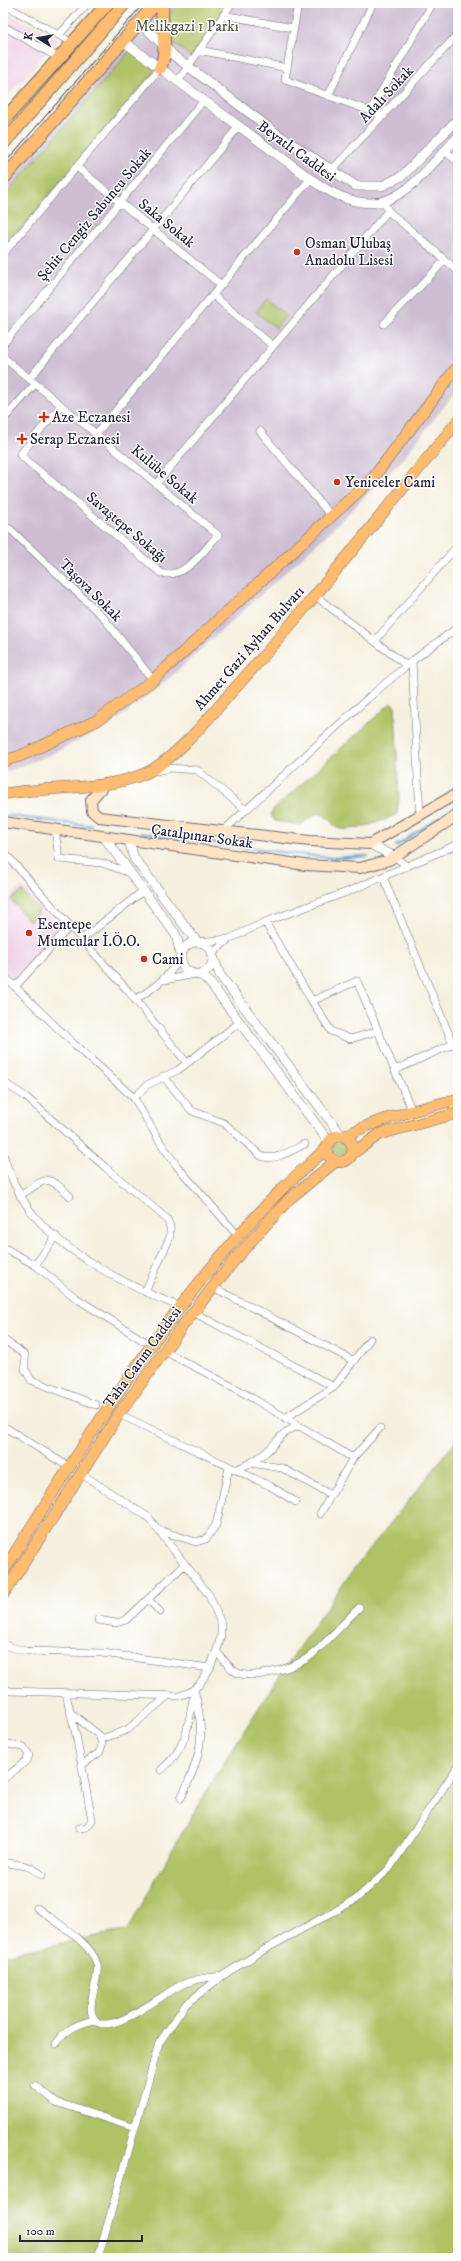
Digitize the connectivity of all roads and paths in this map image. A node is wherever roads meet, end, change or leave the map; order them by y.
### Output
1 (88, 3) edge
2 (108, 3) edge
3 (125, 3) edge
4 (156, 3) edge
5 (162, 3) edge
6 (232, 3) edge
7 (298, 3) edge
8 (374, 3) edge
9 (433, 3) edge
10 (3, 4) edge
11 (223, 15) junction
12 (139, 21) junction
13 (3, 26) edge
14 (294, 28) junction
15 (59, 34) junction
16 (458, 34) edge
17 (123, 41) junction
18 (73, 42) junction
19 (165, 48) junction
20 (199, 50) junction
21 (59, 58) junction
22 (188, 66) junction
23 (160, 68) junction
24 (287, 68) junction
25 (178, 81) junction
26 (328, 96) junction
27 (204, 100) junction
28 (370, 111) junction
29 (384, 116) junction
30 (458, 119) edge
31 (3, 121) edge
32 (238, 126) junction
33 (458, 137) edge
34 (3, 144) edge
35 (445, 151) junction
36 (458, 162) edge
37 (77, 167) junction
38 (331, 171) junction
39 (311, 178) junction
40 (3, 179) edge
41 (120, 202) junction
42 (386, 206) junction
43 (153, 229) junction
44 (3, 254) edge
45 (445, 260) junction
46 (458, 271) edge
47 (221, 285) junction
48 (213, 295) junction
49 (384, 324) dead end
50 (3, 344) edge
51 (273, 346) junction
52 (3, 357) edge
53 (458, 366) edge
54 (29, 379) junction
55 (35, 384) junction
56 (61, 406) junction
57 (3, 420) edge
58 (458, 421) edge
59 (260, 432) dead end
60 (96, 434) junction
61 (156, 484) junction
62 (332, 517) junction
63 (3, 526) edge
64 (218, 535) joint
65 (458, 544) edge
66 (314, 595) junction
67 (458, 627) edge
68 (375, 641) junction
69 (409, 663) junction
70 (153, 680) junction
71 (3, 761) edge
72 (148, 772) junction
73 (105, 784) junction
74 (5, 792) edge
75 (458, 793) edge
76 (246, 810) junction
77 (458, 815) edge
78 (420, 816) junction
79 (3, 822) edge
80 (55, 830) junction
81 (222, 831) junction
82 (104, 837) junction
83 (129, 840) junction
84 (370, 844) junction
85 (458, 844) edge
86 (3, 852) edge
87 (396, 857) junction
88 (407, 866) junction
89 (130, 873) junction
90 (384, 877) junction
91 (143, 891) junction
92 (265, 922) junction
93 (69, 927) junction
94 (229, 939) junction
95 (80, 940) junction
96 (196, 942) junction
97 (212, 954) junction
98 (182, 955) junction
99 (195, 974) junction
100 (3, 975) edge
101 (164, 980) junction
102 (15, 987) junction
103 (135, 1000) junction
104 (312, 1001) junction
105 (240, 1022) junction
106 (378, 1031) junction
107 (187, 1063) junction
108 (395, 1070) junction
109 (164, 1076) junction
110 (3, 1082) edge
111 (134, 1098) junction
112 (458, 1099) edge
113 (412, 1111) junction
114 (458, 1113) edge
115 (343, 1136) junction
116 (305, 1144) dead end
117 (328, 1145) junction
118 (353, 1153) junction
119 (3, 1154) edge
120 (336, 1161) junction
121 (20, 1196) junction
122 (70, 1196) dead end
123 (56, 1236) junction
124 (239, 1236) junction
125 (3, 1247) edge
126 (35, 1265) junction
127 (213, 1287) junction
128 (145, 1292) junction
129 (181, 1307) junction
130 (193, 1312) junction
131 (3, 1338) edge
132 (370, 1339) dead end
133 (144, 1341) dead end
134 (164, 1351) junction
135 (354, 1361) junction
136 (334, 1387) junction
137 (96, 1405) dead end
138 (119, 1414) junction
139 (285, 1418) junction
140 (3, 1426) edge
141 (299, 1426) junction
142 (380, 1428) dead end
143 (353, 1458) junction
144 (252, 1463) junction
145 (69, 1467) junction
146 (231, 1469) junction
147 (80, 1472) junction
148 (331, 1495) junction
149 (296, 1502) dead end
150 (320, 1514) dead end
151 (159, 1530) junction
152 (185, 1564) junction
153 (3, 1572) edge
154 (3, 1595) edge
155 (148, 1598) junction
156 (359, 1608) dead end
157 (160, 1612) dead end
158 (98, 1620) dead end
159 (3, 1645) edge
160 (217, 1652) junction
161 (210, 1668) junction
162 (3, 1688) edge
163 (194, 1689) junction
164 (66, 1694) junction
165 (169, 1696) junction
166 (70, 1713) junction
167 (101, 1739) junction
168 (3, 1743) edge
169 (82, 1765) junction
170 (458, 1766) edge
171 (161, 1770) dead end
172 (3, 1780) edge
173 (181, 1798) dead end
174 (79, 1828) dead end
175 (3, 1862) edge
176 (42, 1875) dead end
177 (37, 1908) dead end
178 (222, 1976) junction
179 (94, 2020) junction
180 (56, 2044) dead end
181 (35, 2085) dead end
182 (135, 2128) junction
183 (98, 2258) edge

1 - 15 street
2 - 18 highway
3 - 34 highway
4 - 12 highway
5 - 19 highway
6 - 11 street
7 - 14 street
8 - 26 street
9 - 28 street
10 - 15 street
11 - 14 street
11 - 20 street
12 - 17 highway
12 - 19 street, Beyatlı Caddesi
13 - 21 street
14 - 24 street
15 - 18 street
16 - 29 street, Adalı Sokak
17 - 23 street, Beyatlı Caddesi
17 - 40 highway
18 - 21 highway
19 - 22 street, Beyatlı Caddesi
19 - 23 highway
20 - 22 street
20 - 24 street
21 - 31 highway
22 - 25 street
22 - 38 street, Beyatlı Caddesi
23 - 25 street, Beyatlı Caddesi
23 - 37 street
24 - 26 street
25 - 27 street, Beyatlı Caddesi
26 - 28 street
27 - 32 street, Beyatlı Caddesi
27 - 41 street, Şehit Cengiz Sabuncu Sokak
28 - 29 street
29 - 38 street, Adalı Sokak
30 - 38 street, Beyatlı Caddesi
32 - 39 street, Beyatlı Caddesi
32 - 43 street
33 - 35 street, Beyatlı Caddesi
35 - 36 street
35 - 42 street, Beyatlı Caddesi
37 - 41 street, Saka Sokak
37 - 44 street
39 - 42 street, Beyatlı Caddesi
39 - 47 street
41 - 43 street, Saka Sokak
41 - 50 street, Şehit Cengiz Sabuncu Sokak
42 - 45 street
42 - 51 street
43 - 47 street, Saka Sokak
43 - 54 street
45 - 46 street
45 - 49 street
47 - 48 street
48 - 51 street
48 - 60 street
51 - 61 street
52 - 54 street, Kulübe Sokak
53 - 62 main road
54 - 55 street, Kulübe Sokak
55 - 56 street, Kulübe Sokak
55 - 57 street
56 - 60 street, Kulübe Sokak
56 - 64 street, Savaştepe Sokağı
58 - 66 main road, Ahmet Gazi Ayhan Bulvarı
59 - 62 street
60 - 61 street, Kulübe Sokak
61 - 64 street, Kulübe Sokak
62 - 70 main road
63 - 70 street, Taşova Sokak
65 - 68 street
66 - 68 street
66 - 72 main road, Ahmet Gazi Ayhan Bulvarı
67 - 69 street
68 - 69 street
69 - 76 street
69 - 78 street
70 - 71 main road
72 - 73 main road, Ahmet Gazi Ayhan Bulvarı
72 - 76 street
73 - 74 main road, Ahmet Gazi Ayhan Bulvarı
73 - 81 main road, Çatalpınar Sokak
75 - 78 main road
76 - 81 street
77 - 87 main road, Çatalpınar Sokak
78 - 84 main road
79 - 80 main road, Çatalpınar Sokak
80 - 82 main road, Çatalpınar Sokak
80 - 89 street
81 - 84 main road, Çatalpınar Sokak
82 - 83 main road, Çatalpınar Sokak
82 - 89 street
83 - 87 main road, Çatalpınar Sokak
83 - 96 street
84 - 87 street
85 - 88 street
86 - 93 street
87 - 88 street
88 - 90 street
89 - 91 street
90 - 92 street
90 - 108 street
91 - 95 street
91 - 98 street
92 - 94 street
92 - 104 street
93 - 95 street
93 - 102 street
94 - 96 street
94 - 97 street
95 - 103 street
96 - 97 street
96 - 98 street
97 - 99 street
97 - 115 street
98 - 99 street
98 - 101 street
99 - 101 street
99 - 105 street
100 - 102 street
101 - 103 street
102 - 111 street
103 - 107 street
104 - 106 street
104 - 106 street
105 - 107 street
105 - 117 street
106 - 108 street
107 - 109 street
108 - 113 street
109 - 111 street
109 - 116 street
110 - 128 street
111 - 124 street
112 - 113 main road
113 - 115 main road
114 - 118 main road
115 - 117 main road
115 - 118 main road
117 - 120 main road
117 - 124 main road, Taha Carım Caddesi
118 - 120 main road
119 - 121 street
120 - 127 main road, Taha Carım Caddesi
121 - 122 street
121 - 123 street
123 - 126 street
123 - 128 street
124 - 129 main road, Taha Carım Caddesi
125 - 126 street
126 - 133 street
127 - 130 main road, Taha Carım Caddesi
127 - 135 street
128 - 129 street
129 - 145 main road, Taha Carım Caddesi
130 - 134 main road, Taha Carım Caddesi
130 - 136 street
131 - 137 street
132 - 135 street
134 - 138 main road, Taha Carım Caddesi
134 - 139 street
135 - 136 street
136 - 139 street
138 - 146 street
138 - 147 main road, Taha Carım Caddesi
139 - 141 street
140 - 145 street
141 - 143 street
141 - 144 street
142 - 143 street
143 - 148 street
144 - 146 street
144 - 148 street
145 - 153 main road, Taha Carım Caddesi
146 - 149 street
146 - 151 street
147 - 151 street
147 - 154 main road, Taha Carım Caddesi
148 - 150 street
151 - 152 street
152 - 155 street
152 - 160 street
155 - 157 street
155 - 158 street
156 - 160 street
159 - 161 street
160 - 161 street
161 - 163 street
162 - 164 street
163 - 165 street
163 - 171 street
163 - 173 street
164 - 165 street
164 - 166 street
165 - 167 street
166 - 167 street
166 - 169 street
167 - 169 street
168 - 172 street
169 - 174 street
170 - 178 street
175 - 176 street
177 - 179 street
178 - 179 street
178 - 182 street
179 - 180 street
181 - 182 street
182 - 183 street

